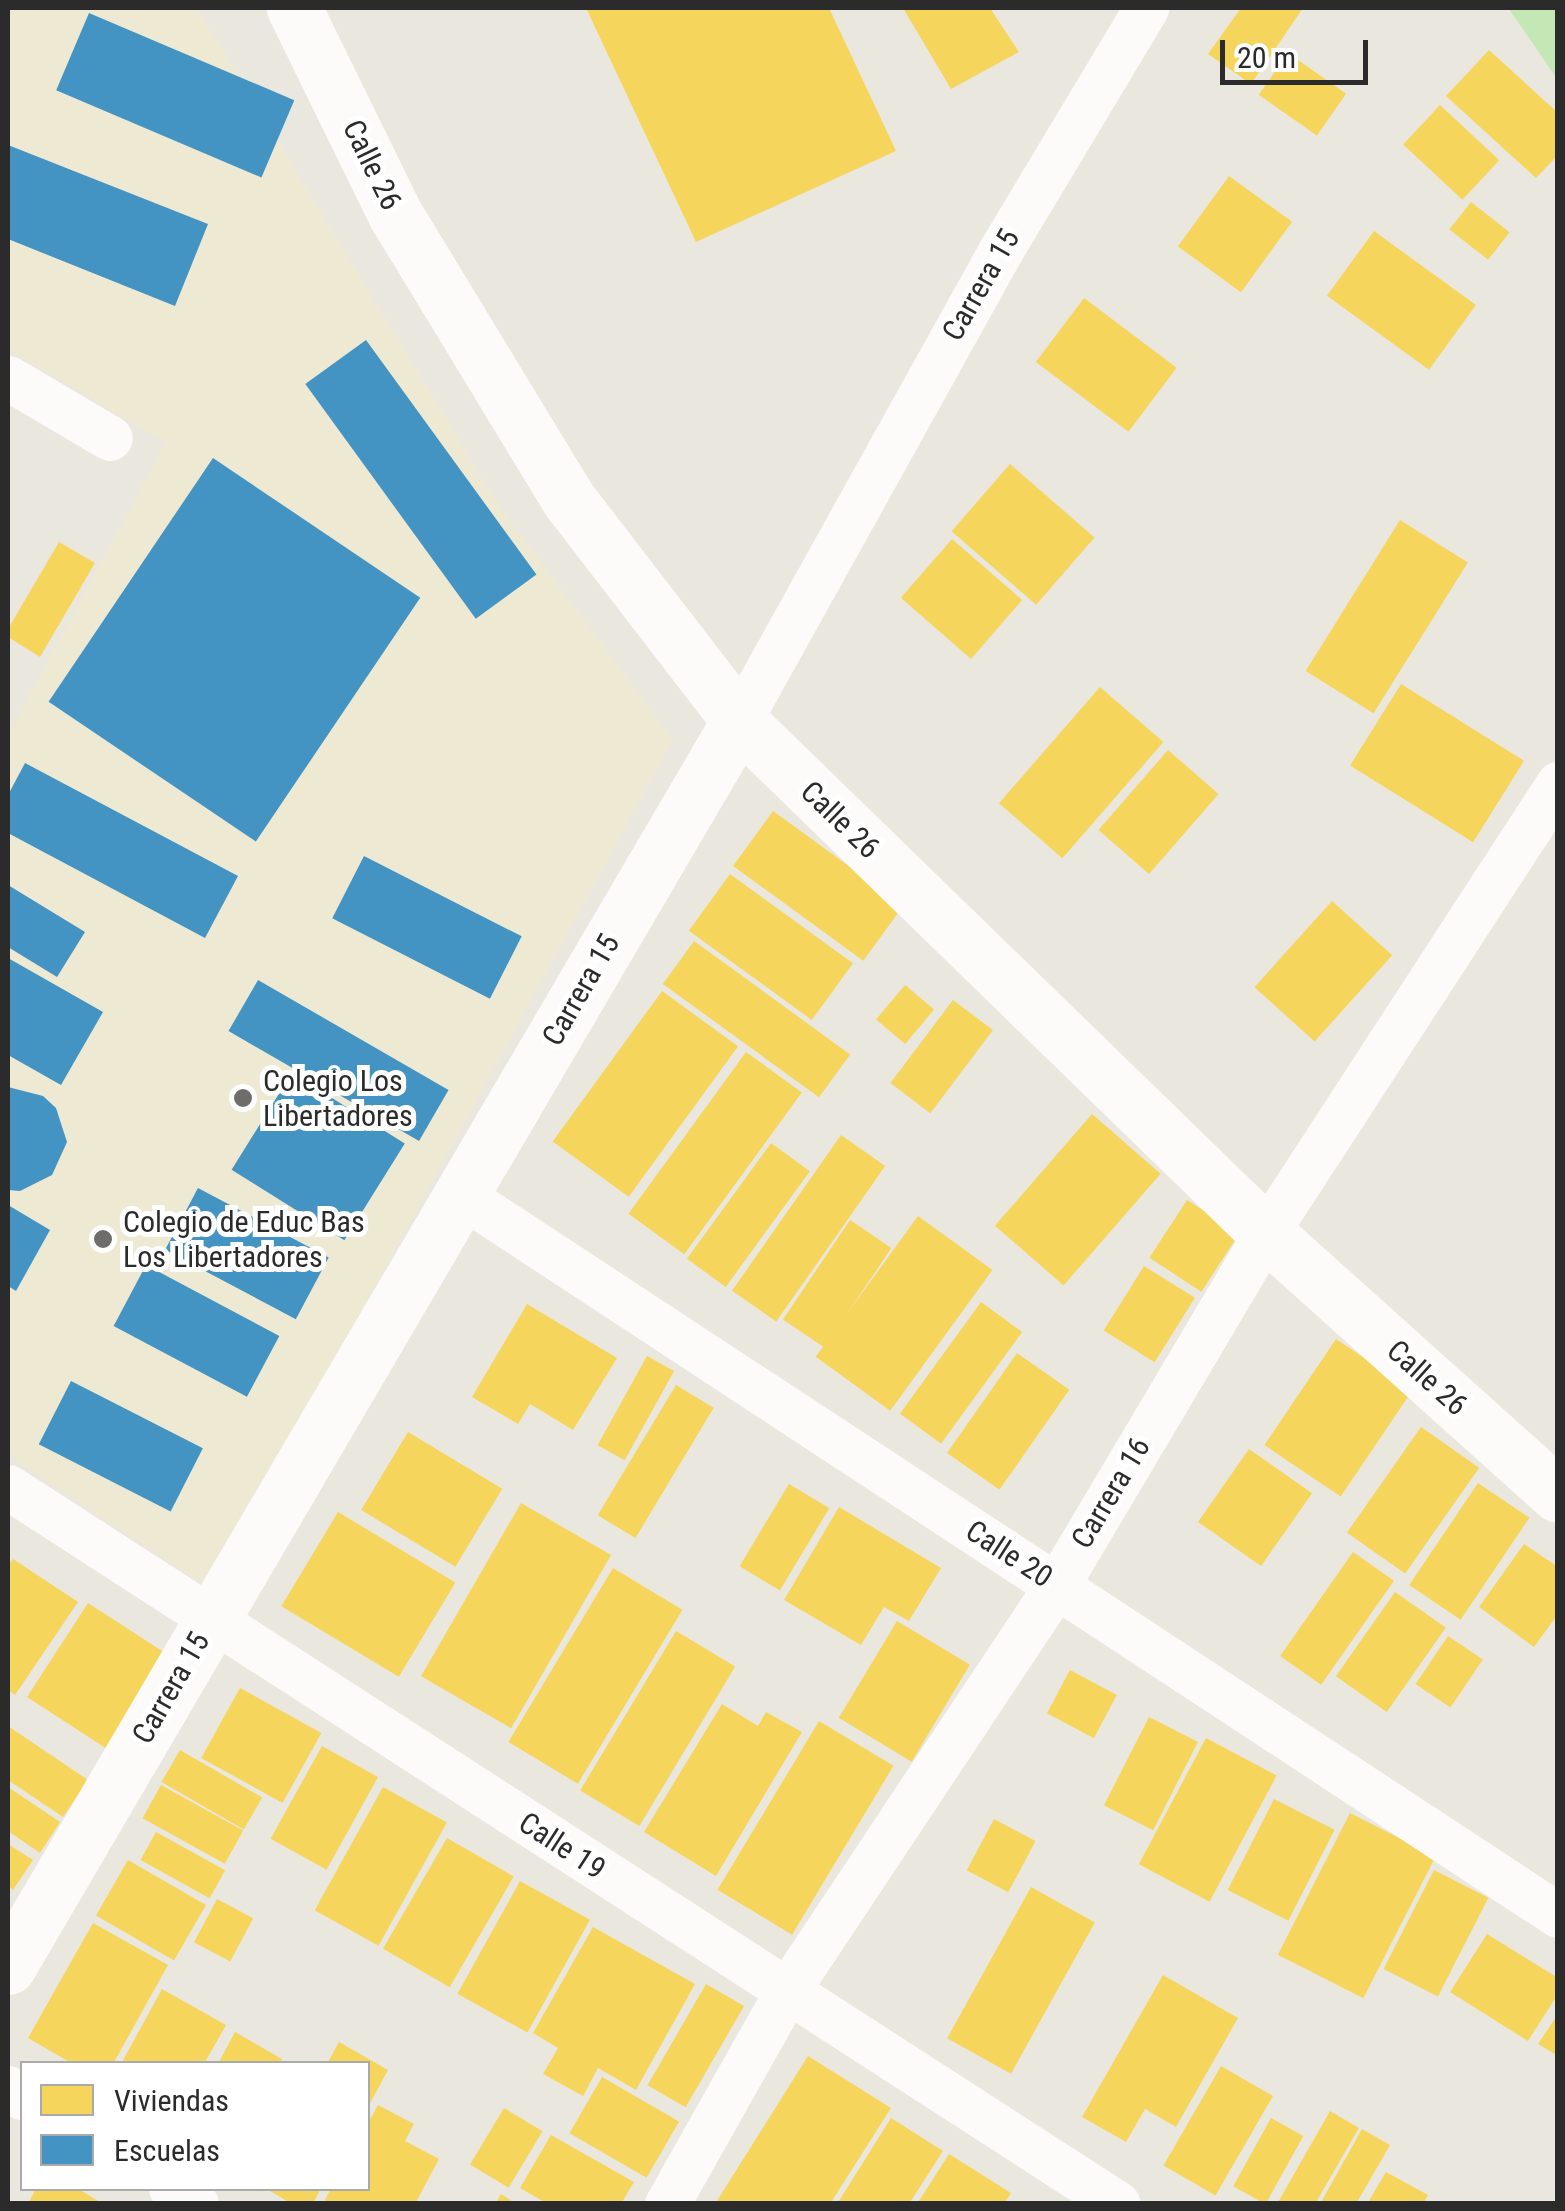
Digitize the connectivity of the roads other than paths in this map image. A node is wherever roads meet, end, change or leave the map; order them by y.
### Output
1 (294, 8) edge
2 (1146, 8) edge
3 (8, 378) edge
4 (110, 438) dead end
5 (738, 721) junction
6 (1558, 784) edge
7 (461, 1194) junction
8 (1266, 1233) junction
9 (8, 1487) edge
10 (1558, 1495) edge
11 (1056, 1586) junction
12 (212, 1620) junction
13 (1558, 1915) edge
14 (8, 1967) edge
15 (787, 1991) junction
16 (667, 2204) edge
17 (1118, 2204) edge

1 - 5 street, Calle 26
2 - 5 street, Carrera 15
3 - 4 street
5 - 7 street, Carrera 15
5 - 8 street, Calle 26
6 - 8 street, Carrera 16
7 - 11 street, Calle 20
7 - 12 street, Carrera 15
8 - 10 street, Calle 26
8 - 11 street, Carrera 16
9 - 12 street, Calle 19
11 - 13 street, Calle 20
11 - 15 street, Carrera 16
12 - 14 street, Carrera 15
12 - 15 street, Calle 19
15 - 16 street, Carrera 16
15 - 17 street, Calle 19

